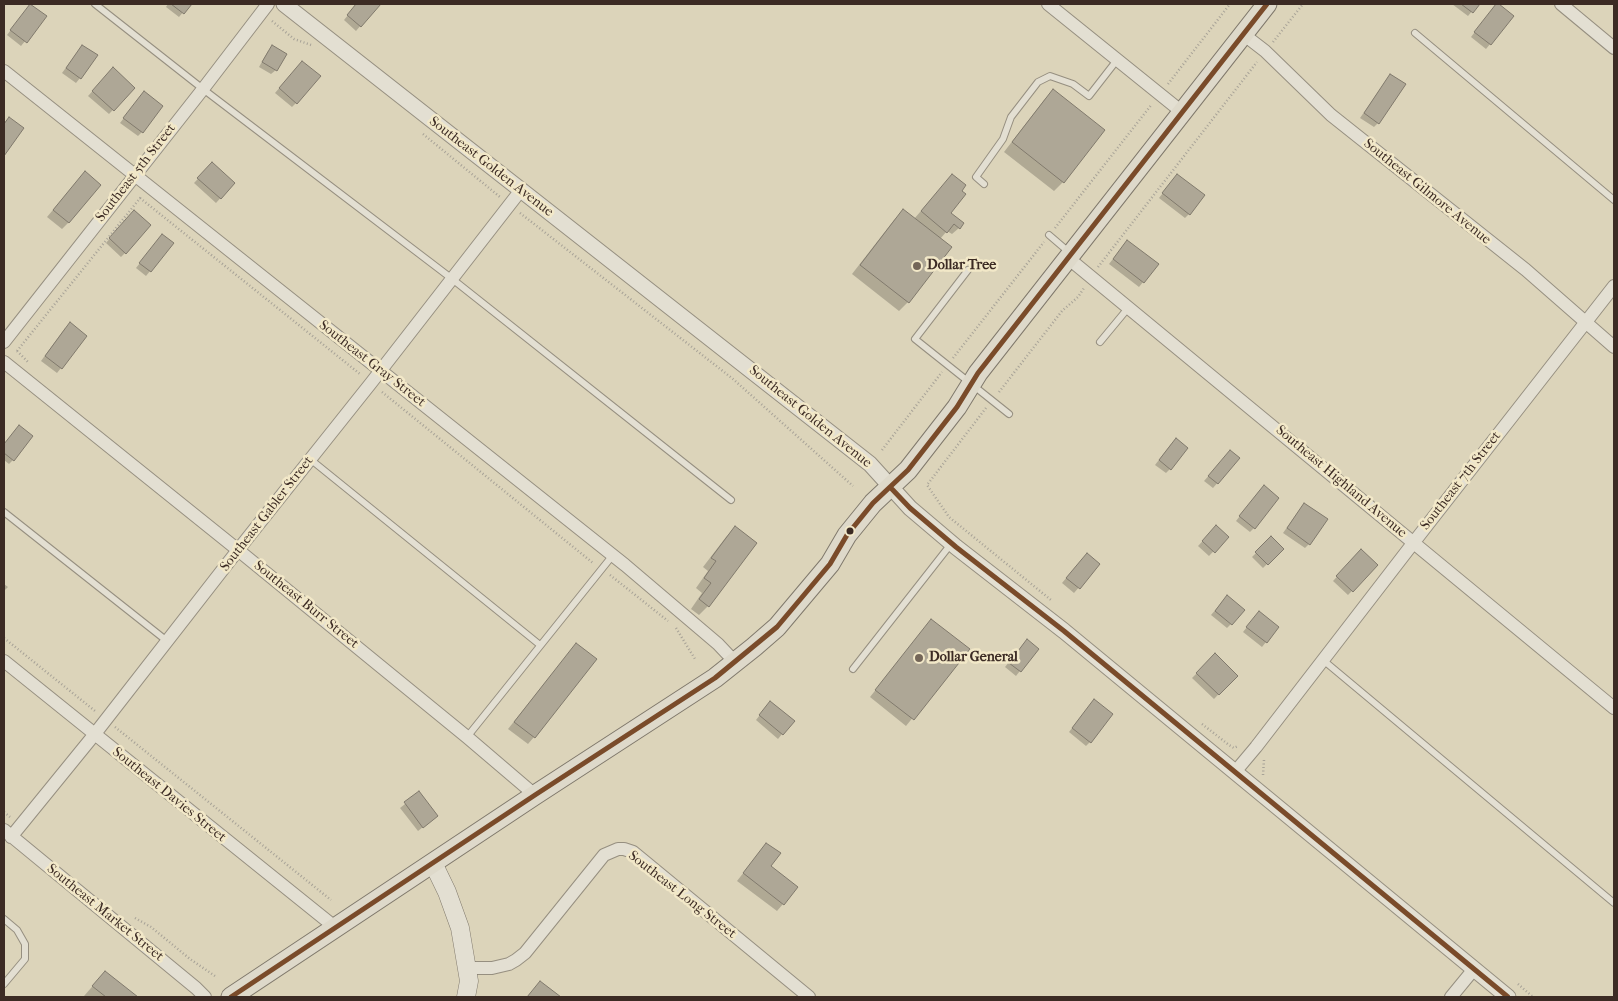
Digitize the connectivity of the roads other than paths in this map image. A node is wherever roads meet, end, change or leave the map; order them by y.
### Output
1 (95, 4) edge
2 (284, 4) edge
3 (1048, 4) edge
4 (1267, 4) edge
5 (1561, 4) edge
6 (265, 8) edge
7 (1415, 33) dead end
8 (1243, 34) junction
9 (1614, 48) edge
10 (1118, 60) junction
11 (4, 71) edge
12 (203, 90) junction
13 (1182, 112) junction
14 (134, 175) junction
15 (984, 184) dead end
16 (521, 190) junction
17 (1614, 200) edge
18 (1049, 235) road end
19 (1070, 255) junction
20 (968, 270) dead end
21 (451, 278) junction
22 (1614, 286) edge
23 (1129, 307) junction
24 (1585, 322) junction
25 (4, 342) edge
26 (1100, 342) dead end
27 (1614, 347) edge
28 (8, 359) edge
29 (381, 371) junction
30 (971, 384) junction
31 (1009, 414) dead end
32 (310, 459) junction
33 (890, 487) junction
34 (731, 500) dead end
35 (4, 512) edge
36 (1414, 542) junction
37 (952, 543) junction
38 (238, 550) junction
39 (613, 555) junction
40 (167, 642) junction
41 (540, 645) junction
42 (1323, 660) junction
43 (4, 661) edge
44 (735, 662) junction
45 (853, 669) dead end
46 (1614, 708) edge
47 (94, 735) junction
48 (467, 737) junction
49 (1234, 772) junction
50 (535, 795) junction
51 (8, 833) edge
52 (433, 863) junction
53 (1614, 903) edge
54 (4, 919) edge
55 (336, 928) junction
56 (467, 968) junction
57 (1474, 969) junction
58 (4, 984) edge
59 (205, 997) edge
60 (231, 997) edge
61 (466, 997) edge
62 (809, 997) edge
63 (1451, 997) edge
64 (1508, 997) edge

1 - 12 lane
2 - 16 street, Southeast Golden Avenue
3 - 10 street
4 - 8 main road
5 - 9 street
6 - 12 street, Southeast 5th Street
7 - 17 lane
8 - 13 main road
8 - 24 street, Southeast Gilmore Avenue
10 - 13 street
10 - 15 lane
11 - 14 street, Southeast Gray Street
12 - 14 street, Southeast 5th Street
12 - 21 lane
13 - 19 main road
14 - 25 street, Southeast 5th Street
14 - 29 street, Southeast Gray Street
16 - 21 street, Southeast Gabler Street
16 - 33 street, Southeast Golden Avenue
18 - 19 lane
19 - 23 street, Southeast Highland Avenue
19 - 30 main road
20 - 30 lane
21 - 29 street, Southeast Gabler Street
21 - 34 lane
22 - 24 street, Southeast 7th Street
23 - 26 lane
23 - 36 street, Southeast Highland Avenue
24 - 27 street, Southeast Gilmore Avenue
24 - 36 street, Southeast 7th Street
28 - 38 street, Southeast Burr Street
29 - 32 street, Southeast Gabler Street
29 - 39 street, Southeast Gray Street
30 - 31 lane
30 - 33 main road
32 - 38 street, Southeast Gabler Street
32 - 41 lane
33 - 37 street, Southeast Golden Avenue
33 - 44 main road
35 - 40 lane
36 - 42 street, Southeast 7th Street
36 - 46 street, Southeast Highland Avenue
37 - 45 lane
37 - 49 street, Southeast Golden Avenue
38 - 40 street, Southeast Gabler Street
38 - 48 street, Southeast Burr Street
39 - 41 lane
39 - 44 street, Southeast Gray Street
40 - 47 street, Southeast Gabler Street
41 - 48 lane
42 - 49 street, Southeast 7th Street
42 - 53 lane
43 - 47 street, Southeast Davies Street
44 - 50 main road
47 - 51 street, Southeast Gabler Street
47 - 55 street, Southeast Davies Street
48 - 50 street, Southeast Burr Street
49 - 57 street, Southeast Golden Avenue
50 - 52 main road
51 - 59 street, Southeast Market Street
52 - 55 main road
52 - 56 main road
54 - 58 lane
55 - 60 main road
56 - 61 main road
56 - 62 street, Southeast Long Street
57 - 63 street
57 - 64 street, Southeast Golden Avenue

